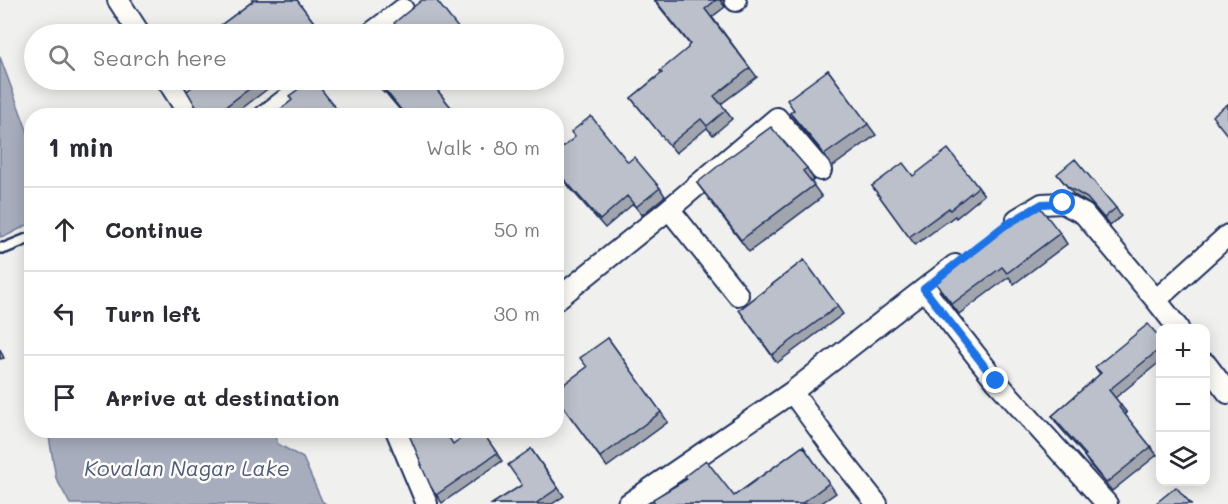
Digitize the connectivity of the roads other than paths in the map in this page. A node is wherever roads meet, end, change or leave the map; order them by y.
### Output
1 (118, 0) edge
2 (403, 9) dead end
3 (134, 24) edge
4 (383, 24) edge
5 (173, 90) edge
6 (298, 90) edge
7 (185, 108) edge
8 (274, 108) edge
9 (821, 170) edge
10 (669, 209) junction
11 (1004, 226) edge
12 (1228, 235) edge
13 (24, 240) edge
14 (0, 248) edge
15 (969, 254) edge
16 (924, 289) junction
17 (564, 294) edge
18 (738, 295) dead end
19 (1156, 300) junction
20 (1175, 324) edge
21 (1210, 369) edge
22 (792, 392) junction
23 (1228, 393) edge
24 (399, 438) edge
25 (427, 504) edge
26 (628, 504) edge
27 (877, 504) edge
28 (1107, 504) edge

1 - 3 street
2 - 4 street
5 - 7 street
6 - 8 street
9 - 10 street
10 - 17 street
10 - 18 street
11 - 19 street
12 - 19 street
13 - 14 lane
15 - 16 street
16 - 22 street
16 - 28 street
19 - 20 street
21 - 23 street
22 - 26 street
22 - 27 street
24 - 25 street

